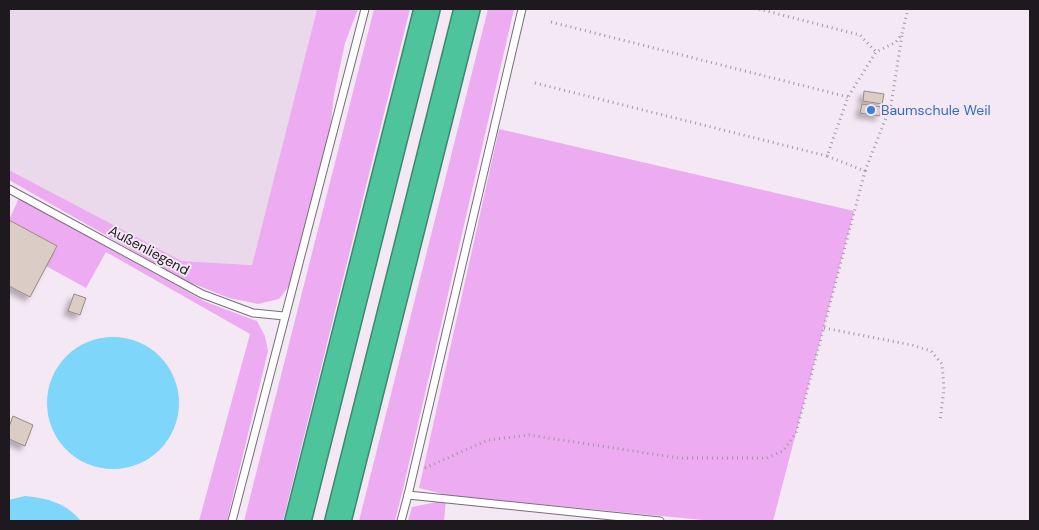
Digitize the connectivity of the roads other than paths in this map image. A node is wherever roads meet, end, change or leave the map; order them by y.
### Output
1 (365, 9) edge
2 (427, 9) edge
3 (467, 9) edge
4 (522, 9) edge
5 (9, 189) edge
6 (284, 316) junction
7 (408, 495) junction
8 (232, 521) edge
9 (298, 521) edge
10 (338, 521) edge
11 (402, 521) edge
12 (660, 521) edge

1 - 6 lane
2 - 9 highway
3 - 10 highway
4 - 7 lane
5 - 6 lane, Außenliegend
6 - 8 lane
7 - 11 lane
7 - 12 lane

